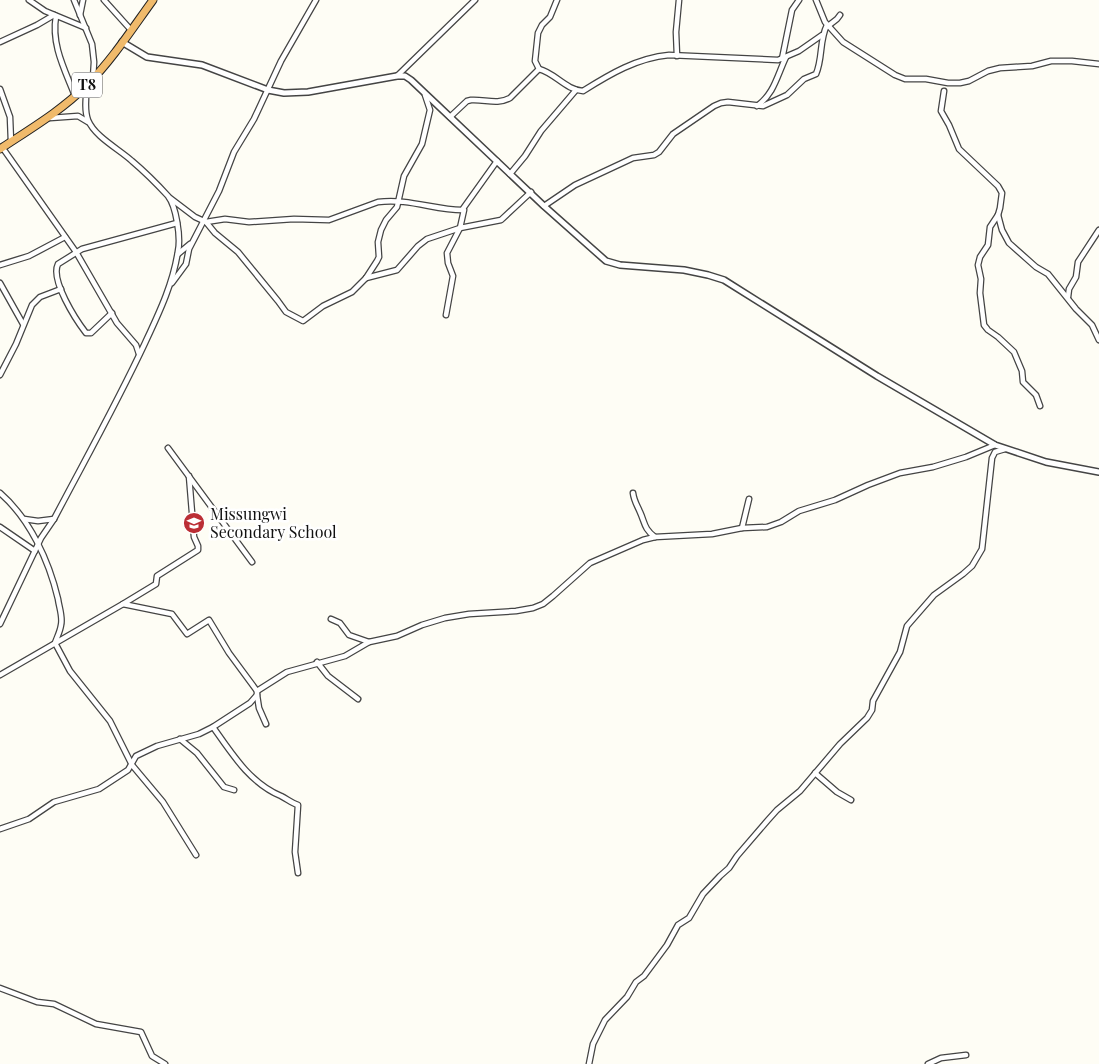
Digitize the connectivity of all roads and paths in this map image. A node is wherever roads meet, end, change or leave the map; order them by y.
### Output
1 (29, 0) edge
2 (74, 0) edge
3 (83, 0) edge
4 (104, 0) edge
5 (152, 0) edge
6 (316, 0) edge
7 (475, 0) edge
8 (557, 0) edge
9 (679, 0) edge
10 (799, 0) edge
11 (816, 0) edge
12 (55, 15) junction
13 (80, 15) junction
14 (840, 15) dead end
15 (827, 25) junction
16 (86, 28) junction
17 (131, 30) junction
18 (822, 35) junction
19 (0, 42) edge
20 (122, 42) junction
21 (677, 56) junction
22 (784, 58) junction
23 (1099, 64) edge
24 (539, 69) junction
25 (397, 76) junction
26 (93, 78) junction
27 (87, 85) junction
28 (0, 88) edge
29 (268, 90) junction
30 (576, 90) junction
31 (944, 91) dead end
32 (425, 94) junction
33 (75, 96) junction
34 (0, 101) edge
35 (5, 105) junction
36 (756, 106) junction
37 (450, 117) junction
38 (47, 118) junction
39 (89, 122) junction
40 (11, 142) junction
41 (1, 148) edge
42 (497, 162) junction
43 (510, 174) junction
44 (531, 192) junction
45 (169, 198) junction
46 (399, 202) junction
47 (544, 206) junction
48 (464, 210) junction
49 (998, 215) junction
50 (204, 221) junction
51 (177, 223) junction
52 (460, 228) junction
53 (1099, 230) edge
54 (65, 237) junction
55 (193, 241) junction
56 (76, 252) junction
57 (178, 254) junction
58 (0, 266) edge
59 (366, 278) junction
60 (0, 283) edge
61 (2, 288) edge
62 (169, 288) junction
63 (61, 289) junction
64 (1068, 298) junction
65 (112, 314) junction
66 (446, 315) dead end
67 (23, 324) junction
68 (1099, 340) edge
69 (139, 356) junction
70 (0, 375) edge
71 (1040, 406) dead end
72 (995, 445) junction
73 (168, 448) dead end
74 (1005, 449) junction
75 (1099, 472) edge
76 (189, 476) junction
77 (0, 493) edge
78 (633, 493) dead end
79 (2, 498) edge
80 (749, 499) dead end
81 (24, 519) junction
82 (54, 519) junction
83 (0, 527) edge
84 (742, 528) junction
85 (655, 537) junction
86 (38, 546) junction
87 (35, 551) junction
88 (252, 562) dead end
89 (123, 604) junction
90 (332, 619) dead end
91 (0, 624) edge
92 (369, 642) junction
93 (55, 643) junction
94 (317, 662) junction
95 (0, 675) edge
96 (257, 693) junction
97 (358, 699) dead end
98 (266, 724) dead end
99 (213, 727) junction
100 (180, 739) junction
101 (132, 766) junction
102 (815, 773) junction
103 (234, 790) dead end
104 (851, 800) dead end
105 (0, 829) edge
106 (196, 854) dead end
107 (298, 873) dead end
108 (0, 988) edge
109 (966, 1055) dead end
110 (165, 1064) edge
111 (589, 1064) edge
112 (928, 1064) edge

1 - 12 street
2 - 13 street
3 - 13 street
4 - 17 street
5 - 17 highway, T8
6 - 29 street
7 - 25 street
8 - 24 street
9 - 21 street
10 - 22 street
11 - 15 street
12 - 16 street
12 - 19 street
12 - 33 street
13 - 16 street
14 - 15 street
15 - 18 street
15 - 23 street
16 - 26 street
17 - 20 highway, T8
18 - 22 street
18 - 36 street
20 - 26 highway, T8
20 - 29 street
21 - 22 street
21 - 30 street
22 - 36 street
24 - 30 street
24 - 37 street
25 - 29 street
25 - 32 street
26 - 27 highway, T8
27 - 33 highway, T8
27 - 39 street
28 - 35 street
29 - 50 street
30 - 43 street
31 - 49 street
32 - 37 street
32 - 46 street
33 - 38 highway, T8
34 - 35 street
35 - 40 street
36 - 47 street
37 - 42 street
38 - 39 street
38 - 40 highway, T8
39 - 45 street
40 - 41 highway, T8
41 - 54 street
42 - 43 street
42 - 48 street
43 - 44 street
44 - 47 street
44 - 52 street
45 - 50 street
45 - 51 street
46 - 48 street
46 - 50 street
46 - 59 street
47 - 72 street
48 - 52 street
49 - 64 street
49 - 71 street
50 - 55 street
50 - 59 street
51 - 56 street
51 - 57 street
52 - 59 street
52 - 66 street
53 - 64 street
54 - 56 street
54 - 58 street
55 - 57 street
55 - 62 street
56 - 63 street
56 - 65 street
57 - 62 street
60 - 61 street
61 - 67 street
62 - 69 street
63 - 65 street
63 - 67 street
64 - 68 street
65 - 69 street
67 - 70 street
69 - 82 street
72 - 74 street
72 - 84 street
73 - 76 street
74 - 75 street
74 - 102 street
76 - 88 street
76 - 89 street
77 - 79 street
78 - 85 street
79 - 81 street
80 - 84 street
81 - 82 street
81 - 86 street
82 - 86 street
83 - 87 street
84 - 85 street
85 - 92 street
86 - 87 street
86 - 93 street
87 - 91 street
89 - 93 street
89 - 96 street
90 - 92 street
92 - 94 street
93 - 95 street
93 - 101 street
94 - 96 street
94 - 97 street
96 - 98 street
96 - 99 street
99 - 100 street
99 - 107 street
100 - 101 street
100 - 103 street
101 - 105 street
101 - 106 street
102 - 104 street
102 - 111 street
108 - 110 street
109 - 112 street

